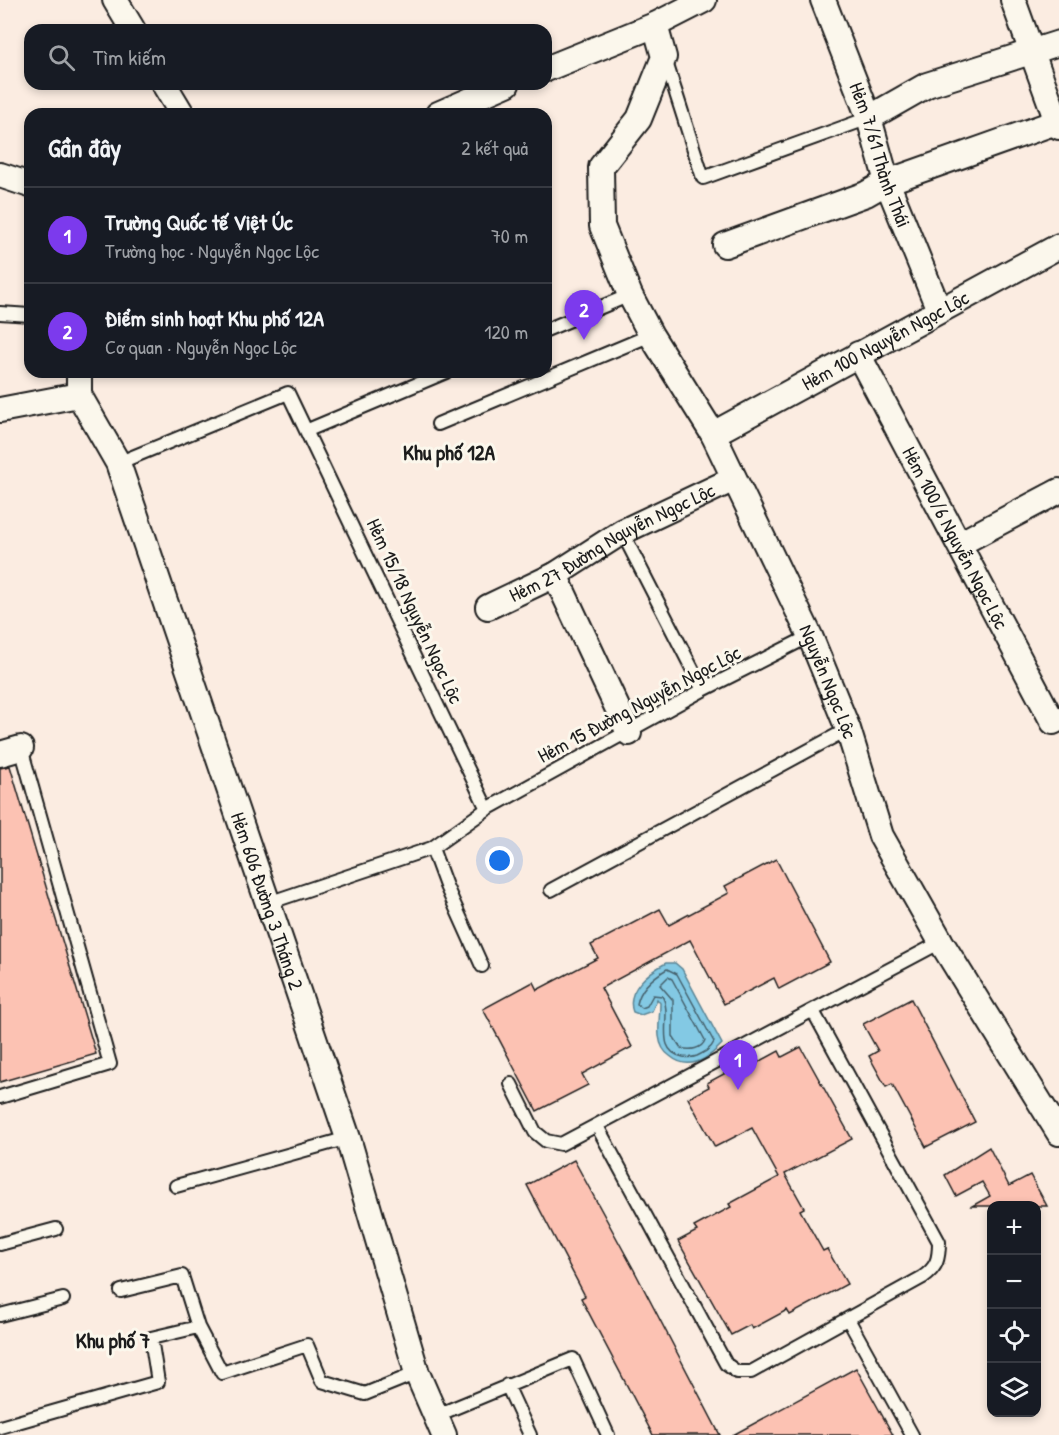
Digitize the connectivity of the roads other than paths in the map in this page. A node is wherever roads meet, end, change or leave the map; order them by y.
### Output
1 (115, 0) edge
2 (704, 0) edge
3 (823, 0) edge
4 (1013, 0) edge
5 (129, 24) edge
6 (656, 25) junction
7 (1059, 43) edge
8 (1031, 52) junction
9 (664, 57) junction
10 (552, 67) edge
11 (168, 90) edge
12 (493, 90) edge
13 (178, 108) edge
14 (452, 108) edge
15 (869, 118) junction
16 (1058, 124) edge
17 (0, 175) edge
18 (887, 182) junction
19 (24, 183) edge
20 (725, 245) dead end
21 (1059, 246) edge
22 (630, 295) junction
23 (939, 310) junction
24 (0, 313) edge
25 (24, 315) edge
26 (552, 328) edge
27 (651, 335) junction
28 (858, 354) junction
29 (552, 376) edge
30 (432, 378) edge
31 (548, 378) edge
32 (79, 383) edge
33 (0, 410) edge
34 (438, 424) dead end
35 (308, 430) junction
36 (712, 434) junction
37 (118, 463) junction
38 (734, 479) junction
39 (1059, 490) edge
40 (622, 532) junction
41 (959, 544) junction
42 (555, 575) junction
43 (488, 607) dead end
44 (810, 636) junction
45 (703, 690) junction
46 (1056, 721) edge
47 (848, 729) junction
48 (629, 733) junction
49 (10, 751) edge
50 (487, 809) junction
51 (432, 849) junction
52 (551, 890) dead end
53 (268, 903) junction
54 (941, 942) junction
55 (482, 966) dead end
56 (813, 1011) junction
57 (511, 1084) dead end
58 (0, 1097) edge
59 (597, 1126) junction
60 (1059, 1134) edge
61 (348, 1138) junction
62 (176, 1186) dead end
63 (56, 1229) dead end
64 (0, 1244) edge
65 (121, 1291) dead end
66 (63, 1299) dead end
67 (0, 1315) edge
68 (848, 1319) junction
69 (198, 1327) junction
70 (417, 1373) junction
71 (507, 1385) junction
72 (440, 1426) edge
73 (0, 1427) edge
74 (530, 1435) edge
75 (608, 1435) edge
76 (912, 1435) edge

1 - 5 street
2 - 6 street
3 - 15 street, Hẻm 7/61 Thành Thái
4 - 8 street
6 - 9 street
6 - 10 street
7 - 8 street
8 - 15 street
8 - 16 street
9 - 15 lane
9 - 22 street, Nguyễn Ngọc Lộc
11 - 13 street
12 - 14 street
15 - 18 street, Hẻm 7/61 Thành Thái
16 - 18 street
17 - 19 street
18 - 20 street
18 - 23 street, Hẻm 7/61 Thành Thái
21 - 23 street, Hẻm 100 Nguyễn Ngọc Lộc
22 - 26 lane
22 - 27 street, Nguyễn Ngọc Lộc
23 - 28 street, Hẻm 100 Nguyễn Ngọc Lộc
24 - 25 lane
27 - 29 lane
27 - 36 street, Nguyễn Ngọc Lộc
28 - 36 street, Hẻm 100 Nguyễn Ngọc Lộc
28 - 41 street, Hẻm 100/6 Nguyễn Ngọc Lộc
30 - 35 lane
31 - 34 lane
32 - 33 street
32 - 37 street, Hẻm 606 Đường 3 Tháng 2
35 - 37 lane, Hẻm 15/18 Nguyễn Ngọc Lộc
35 - 50 lane, Hẻm 15/18 Nguyễn Ngọc Lộc
36 - 38 street, Nguyễn Ngọc Lộc
37 - 53 street, Hẻm 606 Đường 3 Tháng 2
38 - 40 street, Hẻm 27 Đường Nguyễn Ngọc Lộc
38 - 44 street, Nguyễn Ngọc Lộc
39 - 41 street
40 - 42 street, Hẻm 27 Đường Nguyễn Ngọc Lộc
40 - 45 lane
41 - 46 street, Hẻm 100/6 Nguyễn Ngọc Lộc
42 - 43 street, Hẻm 27 Đường Nguyễn Ngọc Lộc
42 - 48 street
44 - 45 lane, Hẻm 15 Đường Nguyễn Ngọc Lộc
44 - 47 street, Nguyễn Ngọc Lộc
45 - 48 lane, Hẻm 15 Đường Nguyễn Ngọc Lộc
47 - 52 lane
47 - 54 street, Nguyễn Ngọc Lộc
48 - 50 lane, Hẻm 15 Đường Nguyễn Ngọc Lộc
49 - 58 lane
50 - 51 lane, Hẻm 15 Đường Nguyễn Ngọc Lộc
51 - 53 lane, Hẻm 15 Đường Nguyễn Ngọc Lộc
51 - 55 lane
53 - 61 street, Hẻm 606 Đường 3 Tháng 2
54 - 56 lane
54 - 60 street, Nguyễn Ngọc Lộc
56 - 59 lane
56 - 68 lane
57 - 59 lane
59 - 68 lane
61 - 62 lane
61 - 70 street, Hẻm 606 Đường 3 Tháng 2
63 - 64 lane
65 - 69 lane
66 - 67 lane
68 - 76 lane
69 - 70 lane
69 - 73 lane
70 - 72 street, Hẻm 606 Đường 3 Tháng 2
71 - 72 lane
71 - 74 lane
71 - 75 lane

